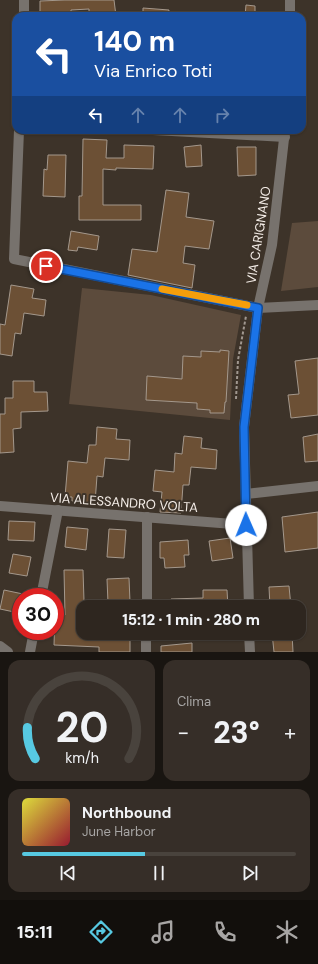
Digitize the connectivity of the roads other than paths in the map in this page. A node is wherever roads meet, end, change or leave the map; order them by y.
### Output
1 (24, 0) edge
2 (290, 0) edge
3 (24, 12) edge
4 (290, 12) edge
5 (19, 134) edge
6 (285, 134) edge
7 (318, 305) edge
8 (258, 308) junction
9 (318, 486) edge
10 (246, 494) junction
11 (0, 506) edge
12 (58, 510) junction
13 (147, 517) junction
14 (246, 525) junction
15 (43, 588) edge
16 (146, 600) edge
17 (248, 600) edge
18 (32, 640) edge
19 (146, 640) edge
20 (249, 640) edge
21 (0, 646) edge
22 (8, 652) edge
23 (30, 652) edge
24 (146, 652) edge
25 (250, 652) edge

1 - 3 street
2 - 4 street
5 - 8 street
6 - 8 street, VIA CARIGNANO
7 - 8 street
8 - 10 street, VIA CARIGNANO
9 - 10 street
10 - 14 street, VIA CARIGNANO
11 - 12 street, VIA ALESSANDRO VOLTA
12 - 13 street, VIA ALESSANDRO VOLTA
12 - 15 street
13 - 14 street, VIA ALESSANDRO VOLTA
13 - 16 street
14 - 17 street, VIA CARIGNANO
18 - 23 street
19 - 24 street
20 - 25 street
21 - 22 street

